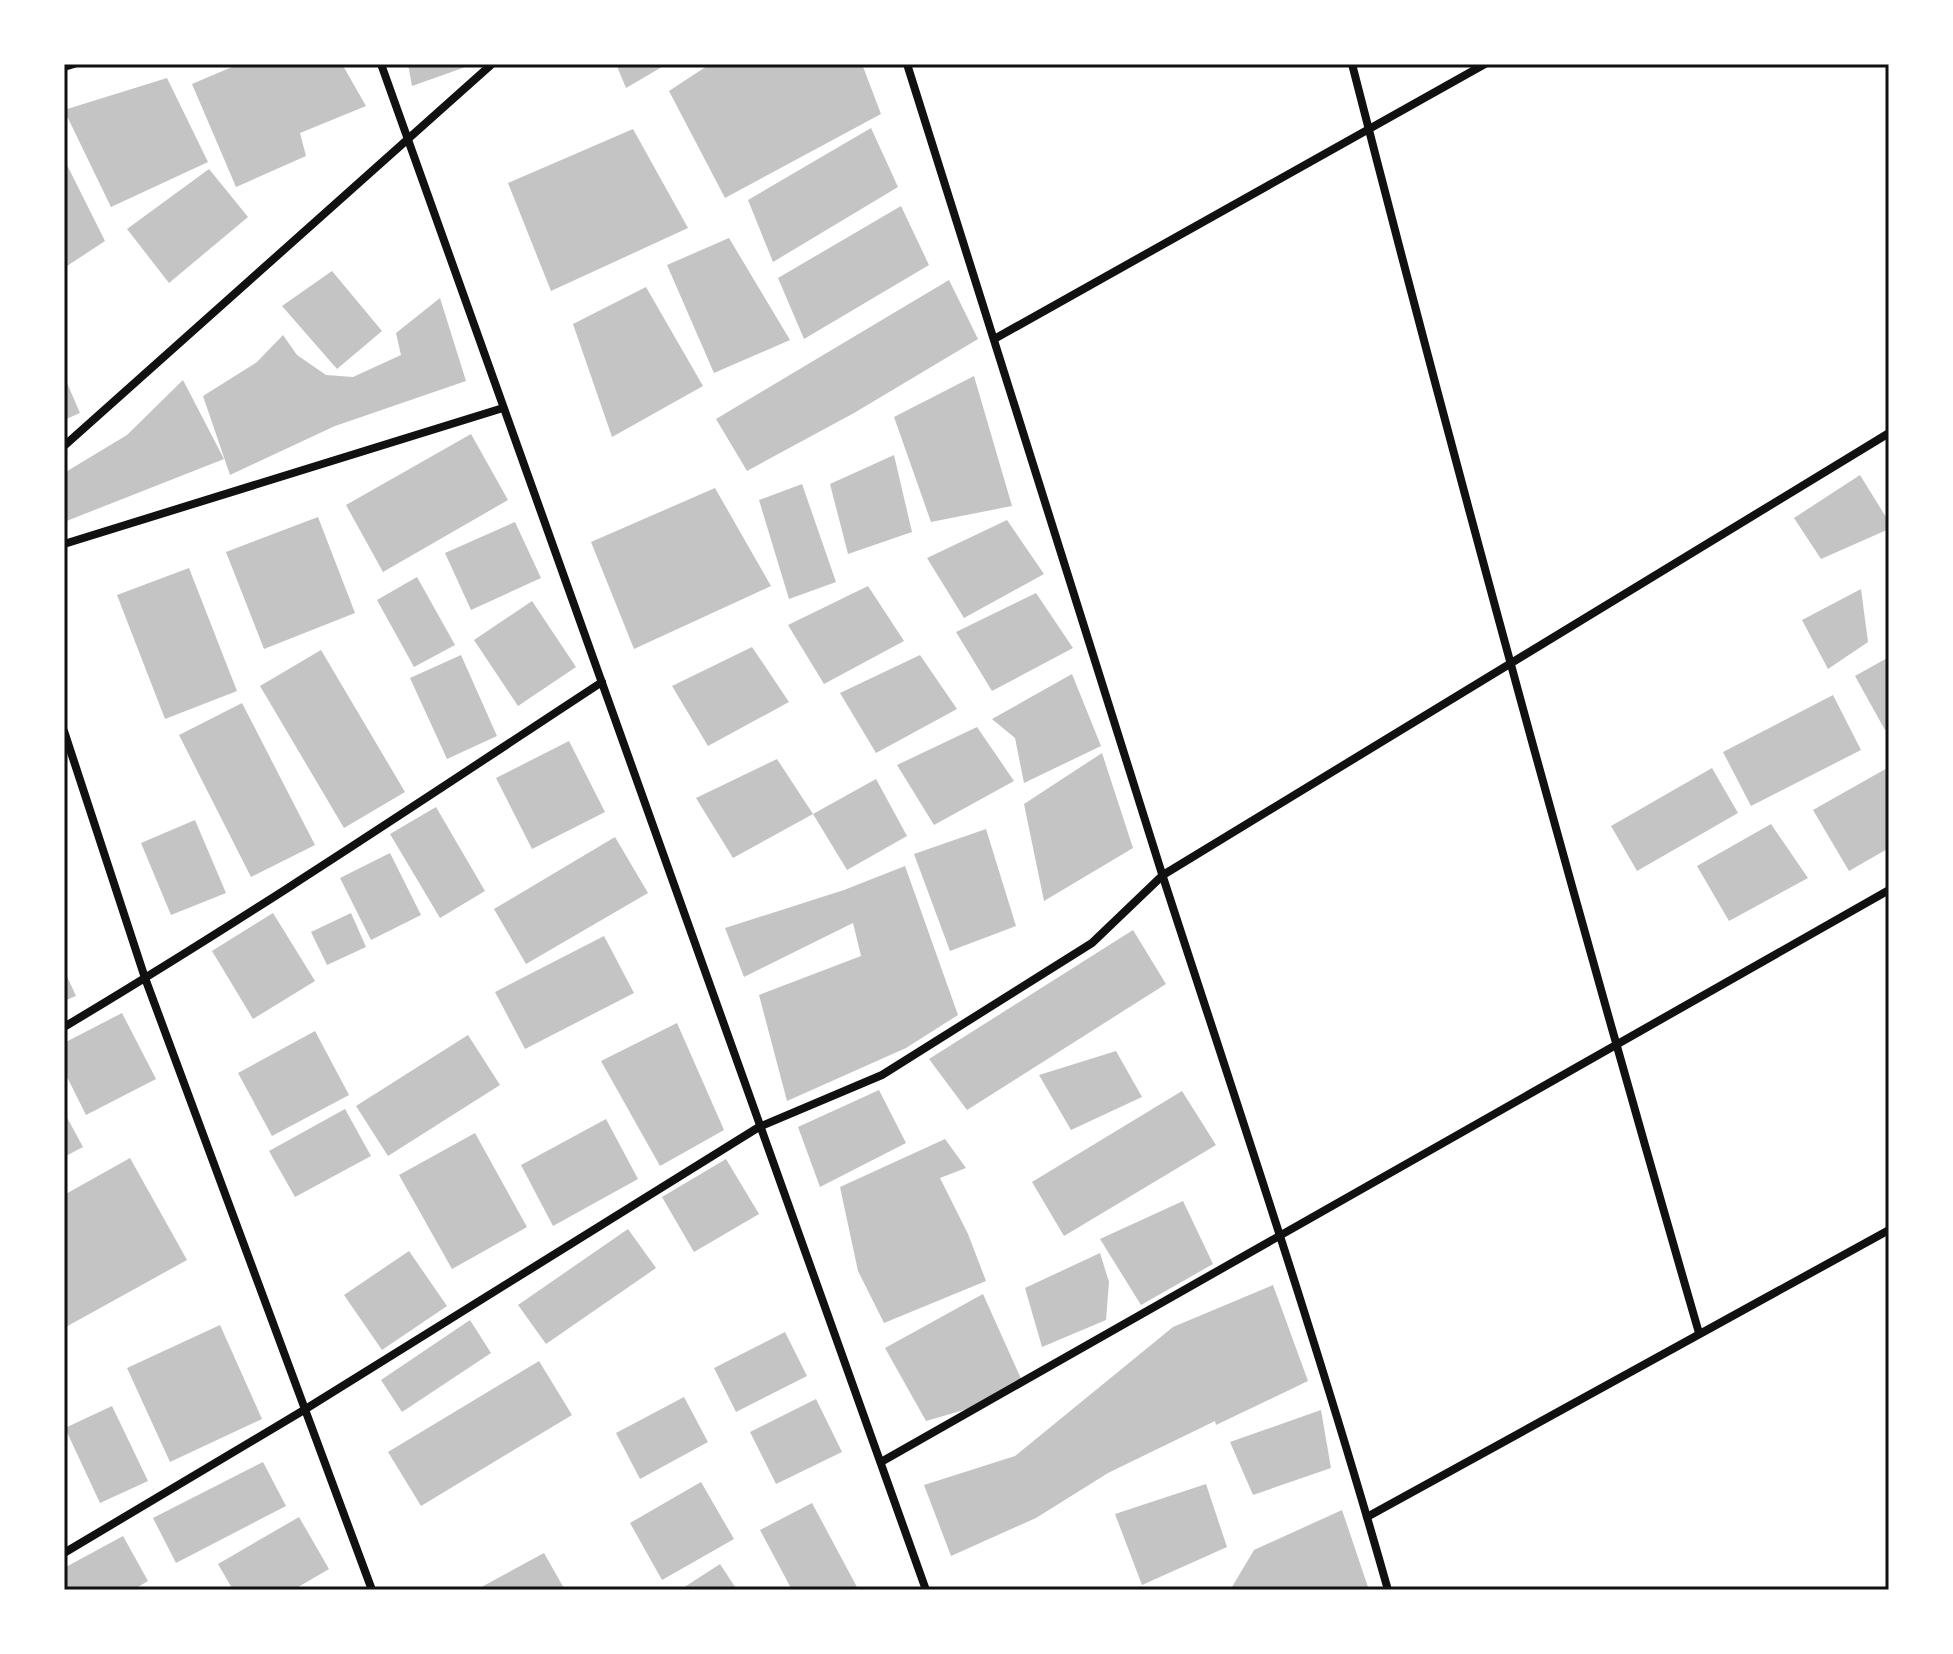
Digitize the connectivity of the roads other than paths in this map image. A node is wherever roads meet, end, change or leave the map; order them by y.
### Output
1 (74, 64) edge
2 (381, 64) edge
3 (492, 64) edge
4 (907, 64) edge
5 (1352, 64) edge
6 (1485, 64) edge
7 (64, 67) edge
8 (1369, 130) junction
9 (408, 137) junction
10 (996, 338) junction
11 (503, 408) junction
12 (1889, 433) edge
13 (64, 446) edge
14 (64, 544) edge
15 (1511, 663) junction
16 (602, 682) junction
17 (64, 731) edge
18 (1163, 875) junction
19 (1889, 890) edge
20 (145, 978) junction
21 (64, 1027) edge
22 (1616, 1046) junction
23 (759, 1127) junction
24 (1889, 1230) edge
25 (1281, 1234) junction
26 (1699, 1333) junction
27 (304, 1410) junction
28 (881, 1462) junction
29 (1367, 1517) junction
30 (64, 1553) edge
31 (372, 1590) edge
32 (926, 1590) edge
33 (1388, 1590) edge

1 - 7 street
2 - 9 street
3 - 9 street
4 - 10 street
5 - 8 street
6 - 8 street
8 - 10 street
8 - 15 street
9 - 11 street
9 - 13 street
10 - 18 street
11 - 14 street
11 - 16 street
12 - 15 street
15 - 18 street
15 - 22 street
16 - 20 street
16 - 23 street
17 - 20 street
18 - 23 street
18 - 25 street
19 - 22 street
20 - 21 street
20 - 27 street
22 - 25 street
22 - 26 street
23 - 27 street
23 - 28 street
24 - 26 street
25 - 28 street
25 - 29 street
26 - 29 street
27 - 30 street
27 - 31 street
28 - 32 street
29 - 33 street

